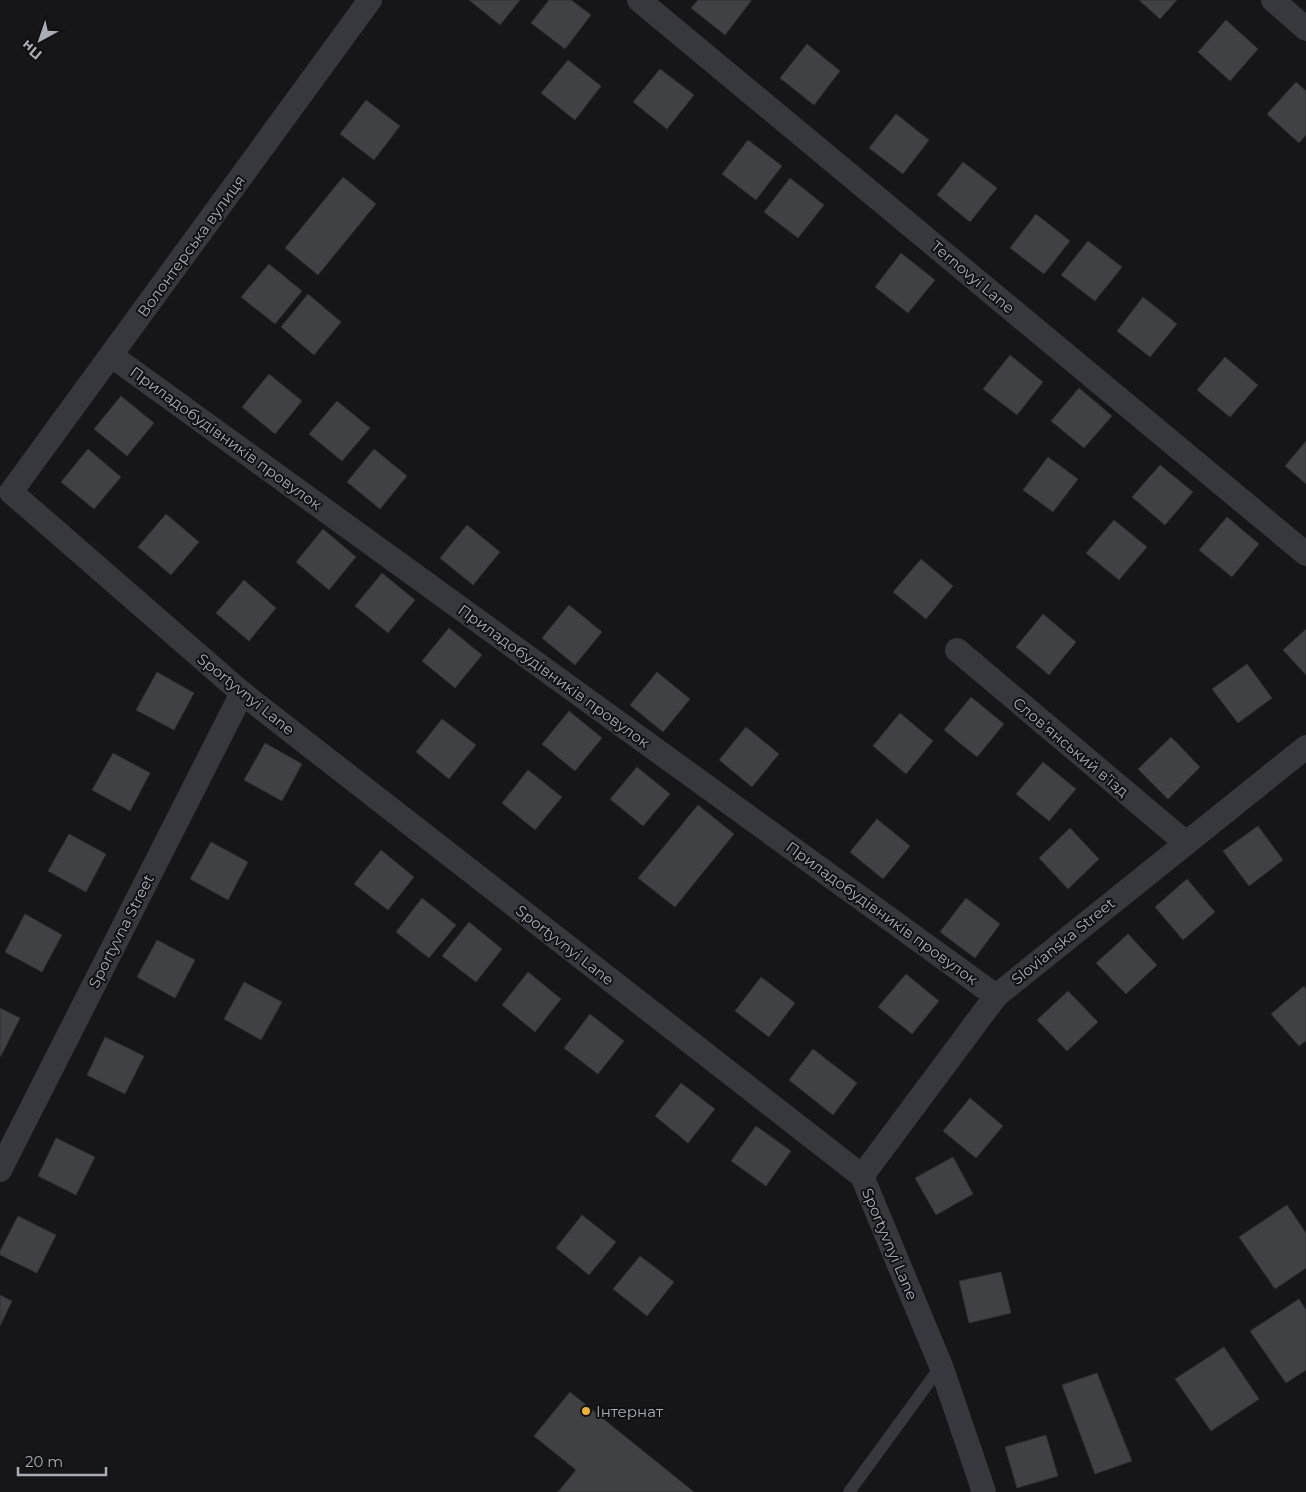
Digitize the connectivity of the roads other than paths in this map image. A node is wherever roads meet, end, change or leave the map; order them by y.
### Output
1 (370, 0) edge
2 (639, 0) edge
3 (1273, 0) edge
4 (1306, 29) edge
5 (112, 356) junction
6 (12, 492) joint
7 (1306, 554) edge
8 (956, 650) dead end
9 (242, 693) junction
10 (1306, 746) edge
11 (1186, 843) junction
12 (996, 996) junction
13 (0, 1170) edge
14 (862, 1176) junction
15 (941, 1366) junction
16 (849, 1492) edge
17 (984, 1492) edge

1 - 5 street, Волонтерська вулиця
2 - 7 street, Ternovyi Lane
3 - 4 street
5 - 6 street, Волонтерська вулиця
5 - 12 street, Приладобудівників провулок
6 - 9 street, Sportyvnyi Lane
8 - 11 street, Слов’янський в’їзд
9 - 13 street, Sportyvna Street
9 - 14 street, Sportyvnyi Lane
10 - 11 street, Slovianska Street
11 - 12 street, Slovianska Street
12 - 14 street, Slovianska Street
14 - 15 street, Sportyvnyi Lane
15 - 16 lane
15 - 17 street, Sportyvnyi Lane

